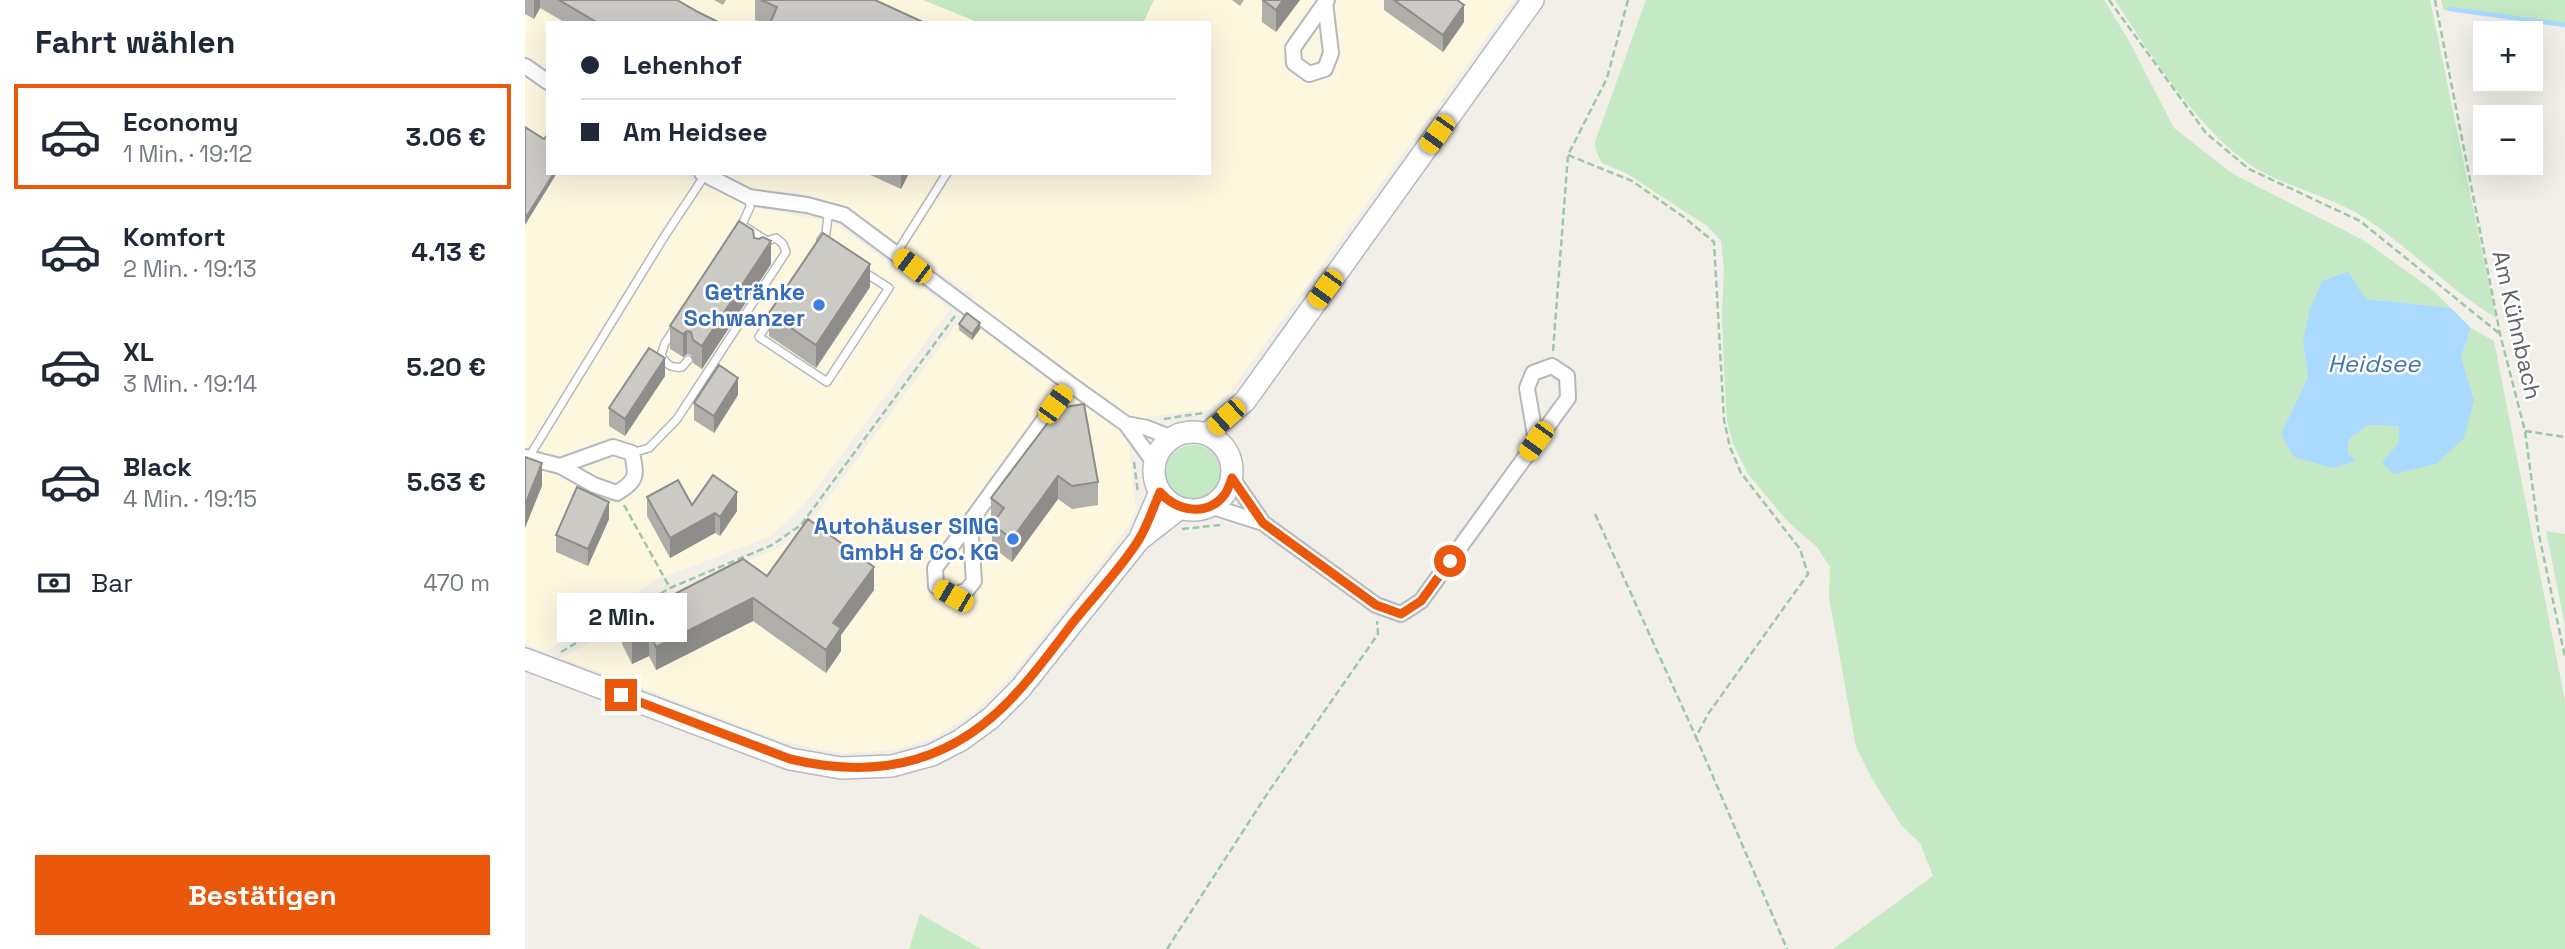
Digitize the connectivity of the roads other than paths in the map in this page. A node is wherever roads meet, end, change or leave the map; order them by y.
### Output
1 (1533, 0) edge
2 (525, 66) edge
3 (546, 81) edge
4 (702, 175) edge
5 (705, 175) edge
6 (946, 175) edge
7 (749, 197) junction
8 (829, 209) junction
9 (743, 225) junction
10 (736, 236) edge
11 (767, 241) junction
12 (831, 250) edge
13 (896, 254) junction
14 (758, 256) edge
15 (854, 265) edge
16 (779, 306) edge
17 (679, 321) edge
18 (688, 360) dead end
19 (1070, 384) junction
20 (1245, 401) junction
21 (1126, 424) junction
22 (1207, 434) junction
23 (1172, 438) junction
24 (1536, 441) junction
25 (1227, 452) junction
26 (632, 453) junction
27 (527, 457) edge
28 (1154, 464) junction
29 (560, 466) junction
30 (1232, 478) junction
31 (1160, 492) junction
32 (1210, 506) junction
33 (1180, 508) junction
34 (970, 522) junction
35 (1263, 523) junction
36 (1139, 540) junction
37 (525, 659) edge

1 - 20 main road
2 - 3 street
4 - 27 lane
5 - 7 street
6 - 13 lane
7 - 8 street
7 - 9 lane
8 - 12 lane
8 - 13 street
9 - 10 lane
9 - 11 lane
11 - 14 lane
11 - 26 lane
13 - 19 street
15 - 16 lane
17 - 18 lane
19 - 21 street
19 - 34 street
20 - 22 main road
20 - 25 main road
21 - 23 street
21 - 28 street
22 - 23 main road
22 - 25 main road
23 - 28 main road
24 - 24 street
24 - 35 street
25 - 30 main road
26 - 29 street
26 - 29 street
27 - 29 street
28 - 31 main road
30 - 32 main road
30 - 35 street
31 - 33 main road
31 - 36 main road
32 - 33 main road
32 - 35 street
33 - 36 main road
34 - 34 street
36 - 37 main road

